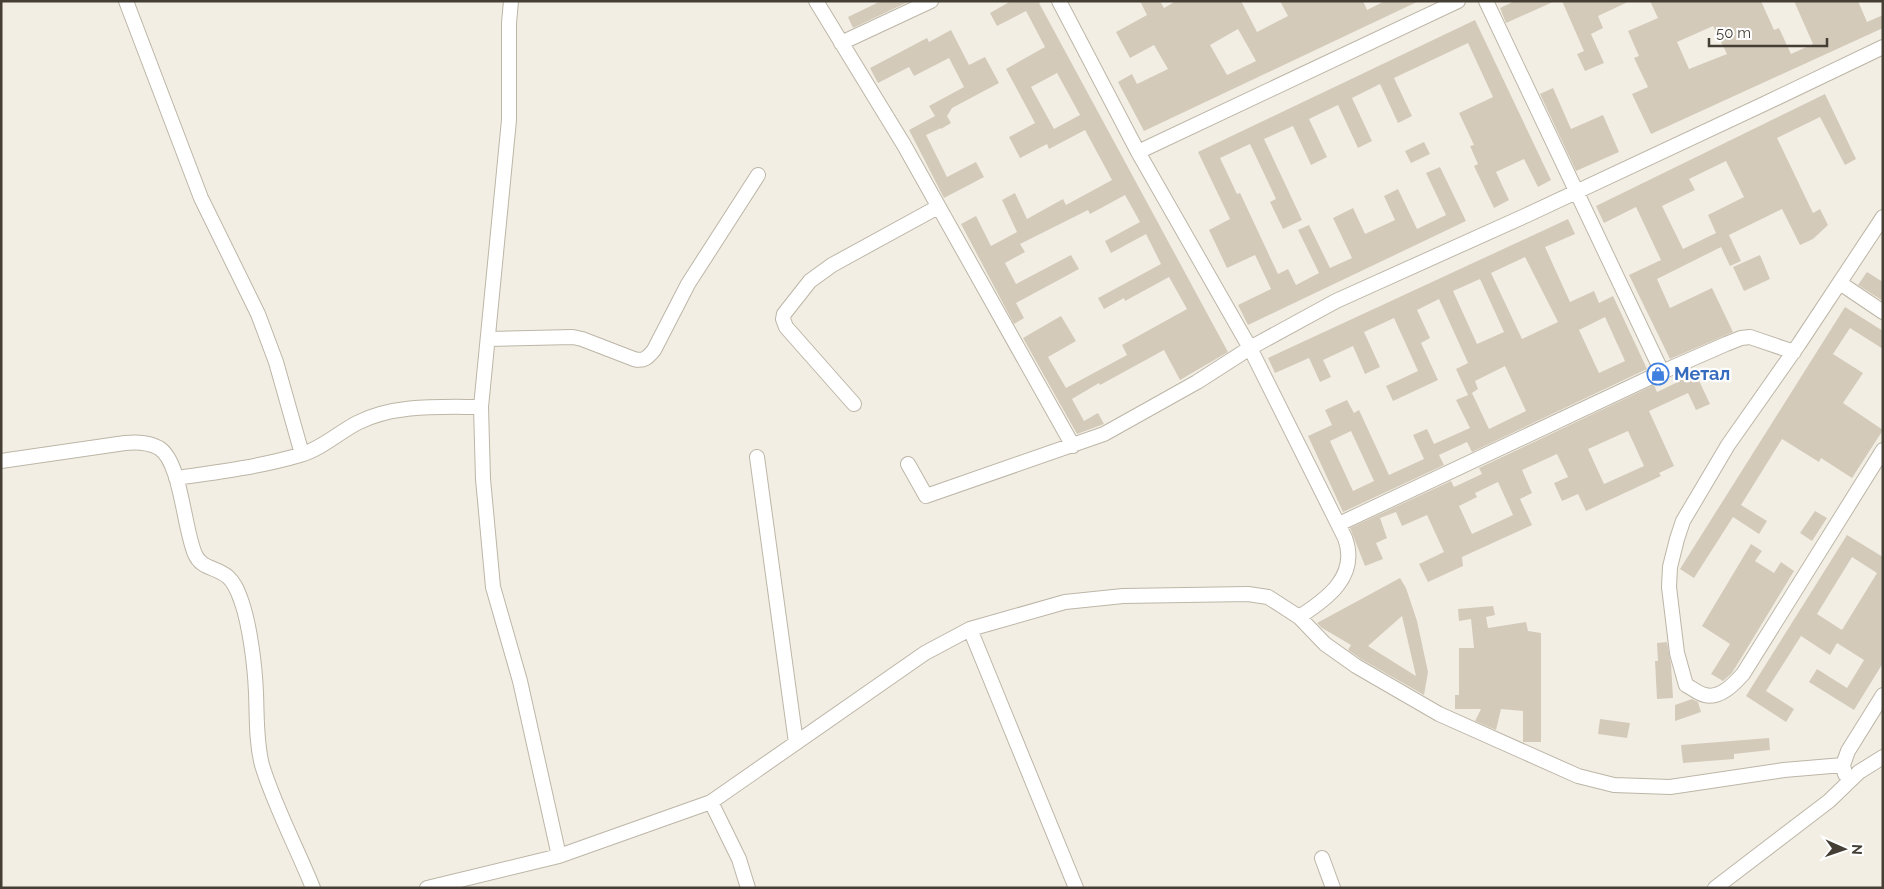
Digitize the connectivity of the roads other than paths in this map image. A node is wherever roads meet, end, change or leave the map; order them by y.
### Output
1 (126, 1) edge
2 (511, 1) edge
3 (816, 1) edge
4 (931, 1) edge
5 (1059, 1) edge
6 (1458, 1) edge
7 (1486, 1) edge
8 (841, 42) junction
9 (1883, 47) edge
10 (1138, 152) junction
11 (758, 175) dead end
12 (1575, 192) junction
13 (938, 207) junction
14 (1883, 217) edge
15 (1840, 283) junction
16 (1883, 312) edge
17 (488, 339) junction
18 (1250, 348) junction
19 (1794, 352) junction
20 (1662, 372) junction
21 (854, 404) dead end
22 (481, 407) junction
23 (1073, 446) junction
24 (1883, 450) edge
25 (302, 454) junction
26 (756, 457) dead end
27 (1, 461) edge
28 (908, 464) dead end
29 (176, 478) junction
30 (1339, 524) junction
31 (1299, 617) junction
32 (970, 629) junction
33 (1883, 695) edge
34 (796, 743) junction
35 (1883, 757) edge
36 (1843, 765) junction
37 (1847, 784) junction
38 (711, 802) junction
39 (559, 856) junction
40 (1322, 858) dead end
41 (313, 888) edge
42 (427, 888) edge
43 (748, 888) edge
44 (1076, 888) edge
45 (1333, 888) edge
46 (1715, 888) edge

1 - 25 street
2 - 17 street
3 - 8 street
4 - 8 street
5 - 10 street
6 - 10 street
7 - 12 street
8 - 13 street
9 - 12 street
10 - 18 street
11 - 17 street
12 - 18 street
12 - 20 street
13 - 21 street
13 - 23 street
14 - 15 street
15 - 16 street
15 - 19 street
17 - 22 street
18 - 23 street
18 - 30 street
19 - 20 street
19 - 24 street
20 - 30 street
22 - 25 street
22 - 39 street
23 - 28 street
25 - 29 street
26 - 34 street
27 - 29 street
29 - 41 street
30 - 31 street
31 - 32 street
31 - 36 street
32 - 34 street
32 - 44 street
33 - 36 street
34 - 38 street
35 - 37 street
36 - 37 street
37 - 46 street
38 - 39 street
38 - 43 street
39 - 42 street
40 - 45 street

